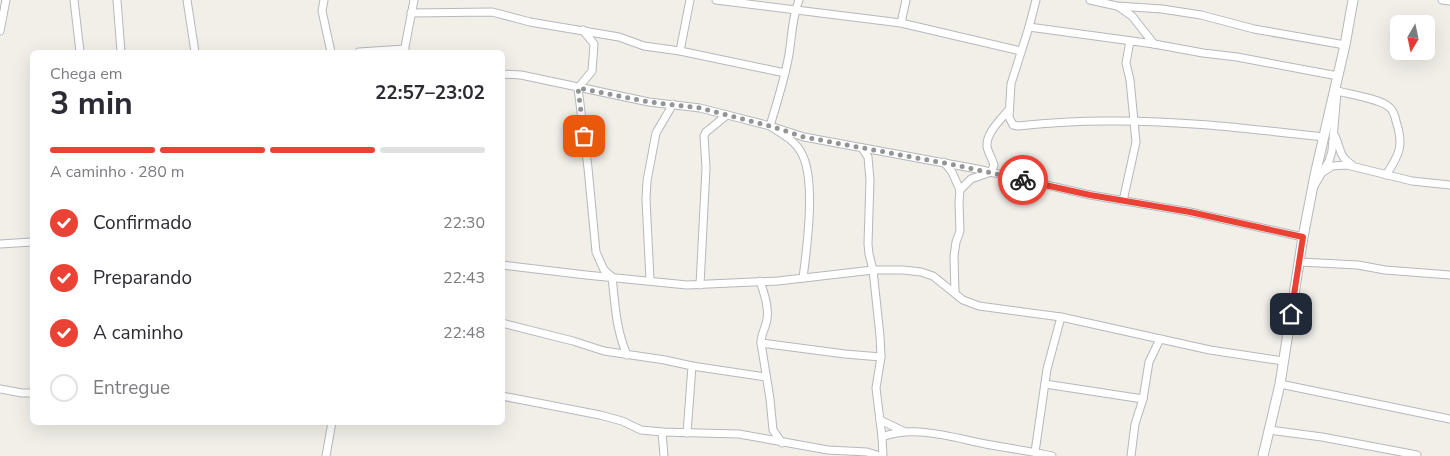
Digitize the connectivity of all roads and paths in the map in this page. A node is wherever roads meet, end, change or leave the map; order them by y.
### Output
1 (6, 0) edge
2 (74, 0) edge
3 (117, 0) edge
4 (187, 0) edge
5 (324, 0) edge
6 (414, 0) edge
7 (690, 0) edge
8 (716, 0) edge
9 (799, 0) edge
10 (906, 0) edge
11 (1036, 0) edge
12 (1090, 0) edge
13 (1353, 0) edge
14 (1442, 0) edge
15 (1450, 1) edge
16 (1117, 6) junction
17 (795, 11) junction
18 (411, 14) junction
19 (901, 23) junction
20 (1029, 27) junction
21 (583, 30) junction
22 (0, 31) edge
23 (1130, 41) junction
24 (1154, 44) junction
25 (1345, 45) junction
26 (80, 50) edge
27 (121, 50) edge
28 (195, 50) edge
29 (330, 50) edge
30 (404, 50) edge
31 (680, 51) junction
32 (1021, 51) junction
33 (785, 73) junction
34 (505, 74) edge
35 (1337, 83) junction
36 (578, 88) junction
37 (673, 104) junction
38 (1009, 108) junction
39 (727, 115) junction
40 (1134, 122) junction
41 (770, 126) junction
42 (1323, 136) junction
43 (1335, 136) junction
44 (862, 148) junction
45 (875, 150) junction
46 (868, 157) junction
47 (944, 162) junction
48 (1353, 166) junction
49 (991, 172) junction
50 (1323, 172) junction
51 (1386, 175) junction
52 (1450, 185) edge
53 (1312, 189) junction
54 (960, 190) junction
55 (1123, 201) junction
56 (1303, 237) junction
57 (29, 242) edge
58 (0, 244) edge
59 (1299, 262) junction
60 (505, 264) edge
61 (873, 270) junction
62 (1450, 275) edge
63 (612, 277) junction
64 (802, 278) junction
65 (650, 280) junction
66 (760, 281) junction
67 (700, 285) junction
68 (955, 293) junction
69 (1061, 317) junction
70 (505, 324) edge
71 (1160, 339) junction
72 (761, 343) junction
73 (627, 355) junction
74 (881, 357) junction
75 (1284, 361) junction
76 (692, 366) junction
77 (766, 376) junction
78 (1045, 384) junction
79 (1280, 384) junction
80 (0, 389) edge
81 (30, 393) edge
82 (505, 397) edge
83 (1143, 399) junction
84 (880, 420) junction
85 (1450, 420) edge
86 (331, 425) edge
87 (1269, 430) junction
88 (662, 432) junction
89 (906, 432) junction
90 (687, 433) junction
91 (882, 437) junction
92 (783, 443) junction
93 (1035, 452) junction
94 (1417, 455) edge
95 (326, 456) edge
96 (664, 456) edge
97 (881, 456) edge
98 (1052, 456) edge
99 (1131, 456) edge
100 (1263, 456) edge

1 - 22 street
2 - 26 street
3 - 27 street
4 - 28 street
5 - 29 street
6 - 18 street
7 - 31 street
8 - 17 street
9 - 17 street
10 - 19 street
11 - 20 street
12 - 16 street
13 - 25 street
14 - 15 street
16 - 24 street
16 - 25 street
17 - 19 street
17 - 33 street
18 - 21 street
18 - 30 street
19 - 32 street
20 - 23 street
20 - 32 street
21 - 31 street
21 - 36 street
23 - 24 street
23 - 40 street
24 - 35 street
25 - 35 street
31 - 33 street
32 - 38 street
33 - 41 street
34 - 36 street
35 - 42 street
35 - 43 street
35 - 51 street
36 - 37 street
36 - 63 street
37 - 39 street
37 - 65 street
38 - 40 street
38 - 49 street
39 - 41 street
39 - 67 street
40 - 42 street
40 - 55 street
41 - 44 street
41 - 64 street
42 - 53 street
43 - 48 street
43 - 50 street
44 - 45 street
44 - 46 street
45 - 46 street
45 - 47 street
46 - 61 street
47 - 49 street
47 - 54 street
48 - 50 street
48 - 51 street
49 - 54 street
49 - 55 street
50 - 53 street
51 - 52 street
53 - 56 street
54 - 68 street
55 - 56 street
56 - 59 street
57 - 58 street
59 - 62 street
59 - 75 street
60 - 63 street
61 - 64 street
61 - 68 street
61 - 74 street
63 - 65 street
63 - 73 street
64 - 66 street
65 - 67 street
66 - 67 street
66 - 72 street
68 - 69 street
69 - 71 street
69 - 78 street
70 - 73 street
71 - 75 street
71 - 83 street
72 - 74 street
72 - 77 street
73 - 76 street
74 - 84 street
75 - 79 street
76 - 77 street
76 - 90 street
77 - 92 street
78 - 83 street
78 - 93 street
79 - 85 street
79 - 87 street
80 - 81 street
82 - 88 street
83 - 99 street
84 - 89 street
84 - 91 street
86 - 95 street
87 - 94 street
87 - 100 street
88 - 90 street
88 - 96 street
89 - 91 street
89 - 93 street
90 - 92 street
91 - 97 street
92 - 97 street
93 - 98 street

